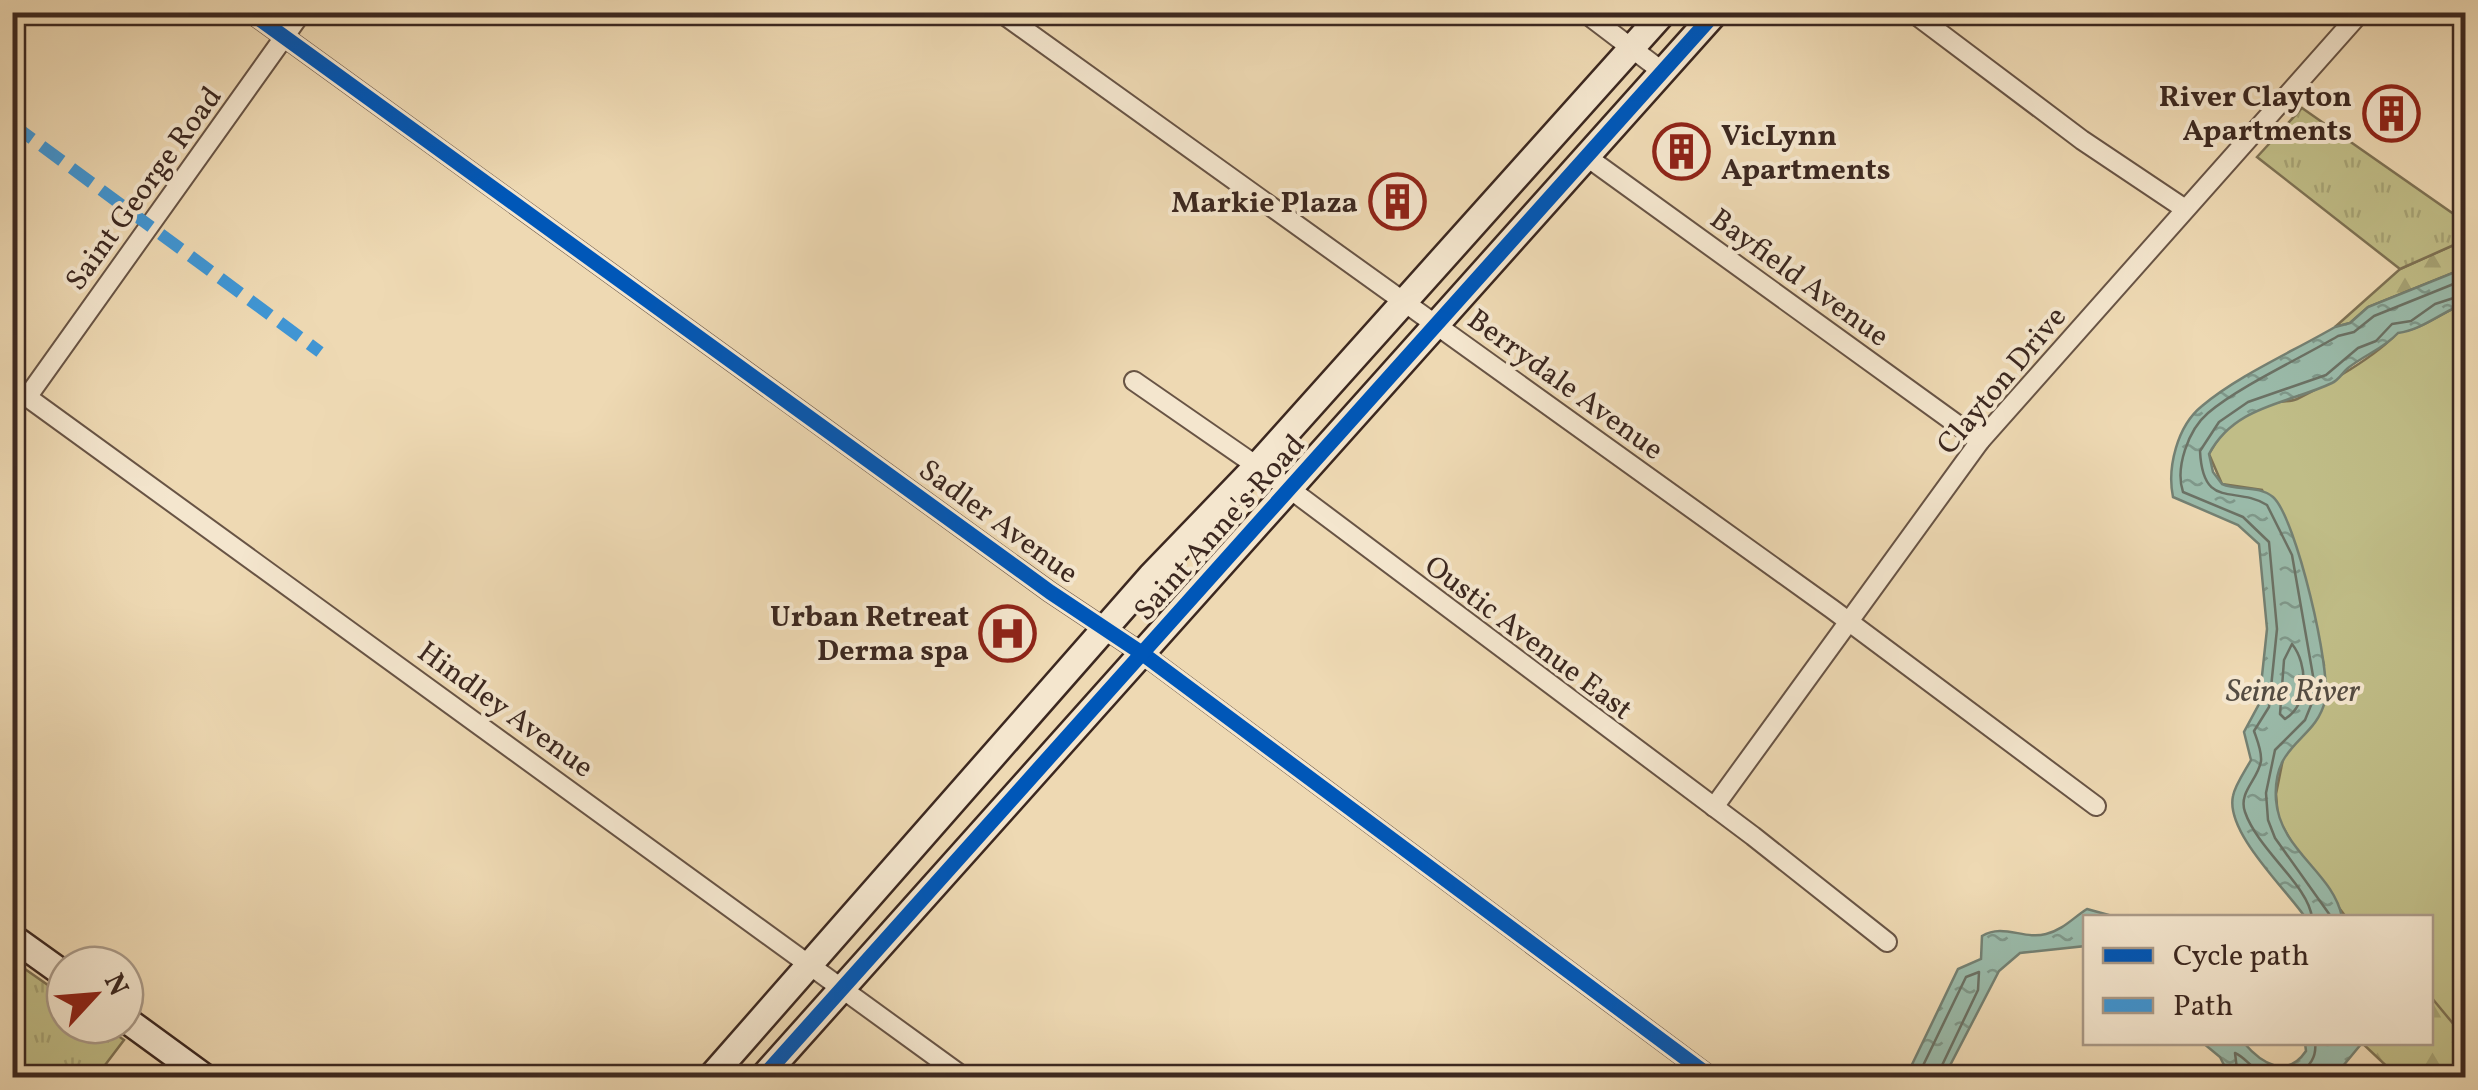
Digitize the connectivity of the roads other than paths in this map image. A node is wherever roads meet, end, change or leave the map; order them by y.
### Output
1 (250, 12) edge
2 (302, 12) edge
3 (1000, 12) edge
4 (1584, 12) edge
5 (1664, 12) edge
6 (1716, 12) edge
7 (1912, 12) edge
8 (2361, 12) edge
9 (285, 38) junction
10 (1633, 47) junction
11 (1663, 72) junction
12 (1587, 157) junction
13 (2185, 209) junction
14 (1400, 304) junction
15 (1436, 325) junction
16 (1134, 381) dead end
17 (20, 391) edge
18 (1980, 441) junction
19 (1256, 467) junction
20 (1290, 489) junction
21 (1852, 623) junction
22 (1106, 632) junction
23 (1143, 654) junction
24 (2096, 806) dead end
25 (1714, 807) junction
26 (12, 937) edge
27 (1887, 942) dead end
28 (45, 961) edge
29 (812, 964) junction
30 (843, 987) junction
31 (145, 1033) edge
32 (206, 1078) edge
33 (710, 1078) edge
34 (762, 1078) edge
35 (965, 1078) edge
36 (1712, 1078) edge

1 - 9 street, Sadler Avenue
2 - 9 street, Saint George Road
3 - 14 street, Berrydale Avenue
4 - 10 street
5 - 10 main road, Saint Anne's Road
6 - 11 main road, Saint Anne's Road
7 - 13 street
8 - 13 street, Clayton Drive
9 - 17 street, Saint George Road
9 - 22 street, Sadler Avenue
10 - 11 street
10 - 14 main road, Saint Anne's Road
11 - 12 main road, Saint Anne's Road
12 - 15 main road, Saint Anne's Road
12 - 18 street, Bayfield Avenue
13 - 18 street, Clayton Drive
14 - 15 street, Berrydale Avenue
14 - 19 main road, Saint Anne's Road
15 - 20 main road, Saint Anne's Road
15 - 21 street, Berrydale Avenue
16 - 19 street, Oustic Avenue East
17 - 29 street, Hindley Avenue
18 - 21 street, Clayton Drive
19 - 20 street, Oustic Avenue East
19 - 22 main road, Saint Anne's Road
20 - 23 main road, Saint Anne's Road
20 - 25 street, Oustic Avenue East
21 - 24 street, Berrydale Avenue
21 - 25 street, Clayton Drive
22 - 23 street, Sadler Avenue
22 - 29 main road, Saint Anne's Road
23 - 30 main road, Saint Anne's Road
23 - 36 street, Sadler Avenue
25 - 27 street, Oustic Avenue East
26 - 28 main road
29 - 30 street, Hindley Avenue
29 - 33 main road, Saint Anne's Road
30 - 34 main road, Saint Anne's Road
30 - 35 street, Hindley Avenue
31 - 32 main road

